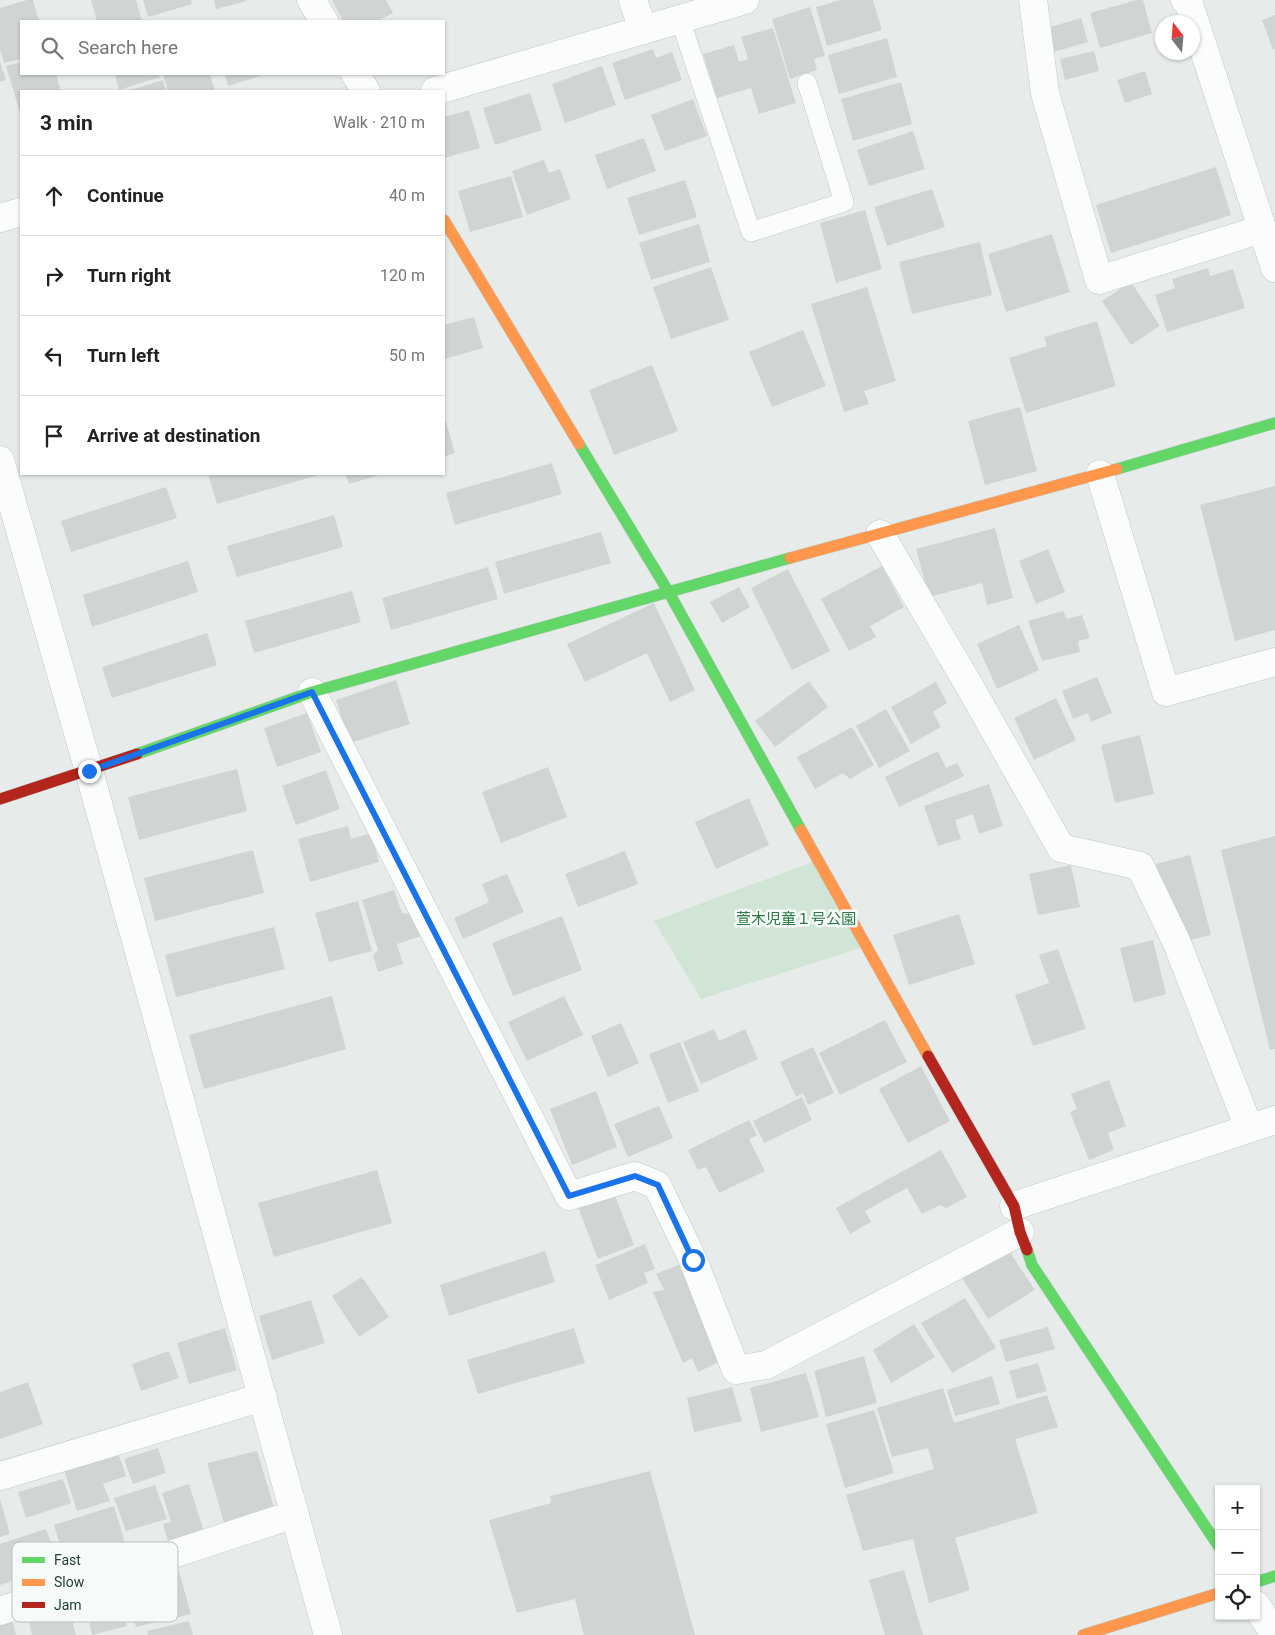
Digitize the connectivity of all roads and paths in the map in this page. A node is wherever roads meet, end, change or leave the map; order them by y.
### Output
1 (311, 0) edge
2 (633, 0) edge
3 (745, 0) edge
4 (1033, 0) edge
5 (1185, 0) edge
6 (680, 19) junction
7 (323, 20) edge
8 (643, 30) junction
9 (356, 75) edge
10 (806, 83) dead end
11 (365, 90) edge
12 (438, 90) edge
13 (20, 212) edge
14 (0, 218) edge
15 (445, 222) edge
16 (1262, 229) junction
17 (1275, 268) edge
18 (1275, 423) edge
19 (0, 460) edge
20 (1100, 474) junction
21 (880, 534) junction
22 (668, 590) junction
23 (1275, 662) edge
24 (312, 692) junction
25 (89, 771) junction
26 (0, 798) edge
27 (1275, 1120) edge
28 (1249, 1128) junction
29 (1014, 1206) junction
30 (1020, 1232) junction
31 (263, 1396) junction
32 (0, 1476) edge
33 (295, 1514) junction
34 (1215, 1541) edge
35 (178, 1552) edge
36 (1275, 1576) edge
37 (1260, 1581) edge
38 (1215, 1595) edge
39 (12, 1607) edge
40 (0, 1611) edge
41 (1260, 1611) edge
42 (1131, 1628) edge
43 (328, 1635) edge
44 (1083, 1635) edge
45 (1275, 1635) edge

1 - 7 street
2 - 8 street
3 - 6 street
4 - 16 street
5 - 16 street
6 - 8 street
6 - 10 lane
8 - 12 street
9 - 11 street
13 - 14 street
15 - 22 street
16 - 17 street
18 - 20 street
19 - 25 street
20 - 21 street
20 - 23 street
21 - 22 street
21 - 28 street
22 - 24 street
22 - 29 street
24 - 25 street
24 - 30 street
25 - 26 street
25 - 31 street
27 - 28 street
28 - 29 street
29 - 30 street
30 - 34 street
31 - 32 street
31 - 33 street
33 - 35 street
33 - 43 street
36 - 37 street
38 - 42 street
39 - 40 street
41 - 45 street
42 - 44 street

